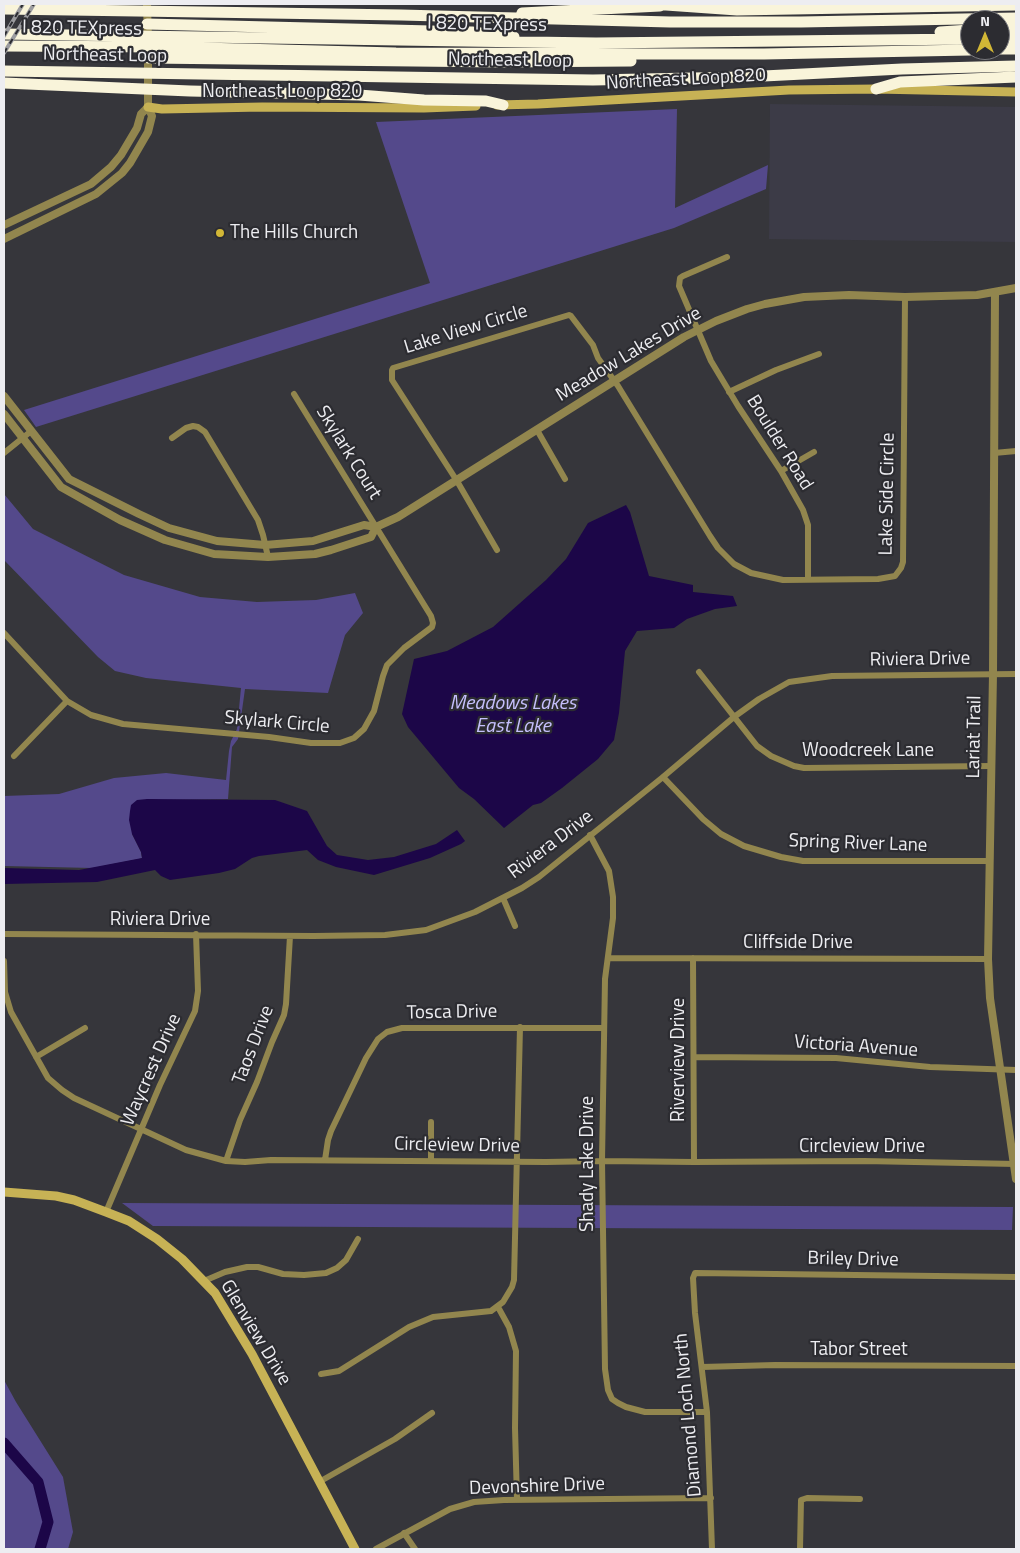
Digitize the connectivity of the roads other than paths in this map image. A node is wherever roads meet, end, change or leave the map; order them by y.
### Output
1 (147, 4) edge
2 (652, 4) edge
3 (692, 4) edge
4 (1016, 5) edge
5 (4, 9) edge
6 (486, 17) junction
7 (1016, 18) edge
8 (148, 24) junction
9 (960, 31) edge
10 (4, 34) edge
11 (960, 39) edge
12 (896, 40) junction
13 (538, 43) junction
14 (4, 46) edge
15 (960, 50) edge
16 (717, 54) junction
17 (148, 58) junction
18 (1016, 66) edge
19 (4, 71) edge
20 (1016, 78) edge
21 (4, 83) edge
22 (876, 89) junction
23 (1016, 92) edge
24 (503, 105) junction
25 (148, 107) junction
26 (4, 225) edge
27 (4, 239) edge
28 (727, 257) dead end
29 (1016, 288) edge
30 (995, 293) junction
31 (905, 297) junction
32 (697, 330) junction
33 (819, 354) dead end
34 (614, 381) junction
35 (729, 392) junction
36 (294, 394) dead end
37 (4, 396) edge
38 (4, 414) edge
39 (537, 430) junction
40 (30, 432) junction
41 (22, 438) junction
42 (172, 438) dead end
43 (1016, 451) edge
44 (814, 452) dead end
45 (4, 453) edge
46 (994, 453) junction
47 (781, 471) junction
48 (565, 479) dead end
49 (456, 481) junction
50 (376, 527) junction
51 (265, 544) junction
52 (497, 550) dead end
53 (268, 557) junction
54 (808, 579) junction
55 (4, 633) edge
56 (699, 672) dead end
57 (993, 674) junction
58 (1016, 674) edge
59 (68, 701) junction
60 (734, 717) junction
61 (14, 756) dead end
62 (991, 766) junction
63 (663, 777) junction
64 (590, 835) junction
65 (989, 861) junction
66 (503, 898) junction
67 (515, 926) dead end
68 (4, 934) edge
69 (196, 934) junction
70 (290, 936) junction
71 (608, 958) junction
72 (693, 958) junction
73 (988, 959) junction
74 (4, 961) edge
75 (520, 1027) junction
76 (85, 1028) dead end
77 (603, 1028) junction
78 (36, 1057) junction
79 (694, 1057) junction
80 (1000, 1070) junction
81 (1016, 1070) edge
82 (430, 1122) dead end
83 (141, 1129) junction
84 (325, 1160) junction
85 (602, 1160) junction
86 (226, 1161) junction
87 (430, 1161) junction
88 (517, 1162) junction
89 (694, 1162) junction
90 (1015, 1164) edge
91 (1016, 1179) edge
92 (4, 1192) edge
93 (106, 1212) junction
94 (358, 1238) dead end
95 (1016, 1277) edge
96 (693, 1278) joint
97 (204, 1281) junction
98 (498, 1307) junction
99 (1016, 1366) edge
100 (702, 1367) junction
101 (321, 1374) dead end
102 (707, 1412) junction
103 (432, 1413) dead end
104 (319, 1482) junction
105 (711, 1498) junction
106 (860, 1499) dead end
107 (517, 1500) junction
108 (404, 1533) junction
109 (356, 1549) edge
110 (376, 1549) edge
111 (415, 1549) edge
112 (712, 1549) edge
113 (800, 1549) edge

1 - 8 street
2 - 4 highway
3 - 6 highway
5 - 6 highway
6 - 7 highway
8 - 13 highway
8 - 17 street
9 - 12 highway
10 - 13 highway, I 820 TEXpress
11 - 12 highway, I 820 TEXpress
12 - 13 highway, I 820 TEXpress
14 - 16 highway, I 820 TEXpress
15 - 16 highway, I 820 TEXpress
16 - 17 highway
17 - 25 street
18 - 19 highway, Northeast Loop
20 - 22 highway
21 - 24 highway
22 - 23 main road, Northeast Loop 820
22 - 24 main road, Northeast Loop 820
24 - 25 main road, Northeast Loop 820
25 - 26 street
25 - 27 street
28 - 32 street, Boulder Road
29 - 30 street, Meadow Lakes Drive
30 - 31 street, Meadow Lakes Drive
30 - 46 street, Lariat Trail
31 - 32 street, Meadow Lakes Drive
31 - 54 street, Lake Side Circle
32 - 34 street, Meadow Lakes Drive
32 - 35 street, Boulder Road
33 - 35 street
34 - 39 street, Meadow Lakes Drive
34 - 49 street, Lake View Circle
34 - 54 street, Lake Side Circle
35 - 47 street, Boulder Road
36 - 50 street, Skylark Court
37 - 40 street, Meadow Lakes Drive
38 - 41 street, Meadow Lakes Drive
39 - 48 street
39 - 49 street, Meadow Lakes Drive
40 - 41 street
40 - 51 street, Meadow Lakes Drive
41 - 45 street
41 - 53 street, Meadow Lakes Drive
42 - 51 street
43 - 46 street
44 - 47 street
46 - 57 street, Lariat Trail
47 - 54 street, Boulder Road
49 - 50 street, Meadow Lakes Drive
49 - 52 street
50 - 51 street, Meadow Lakes Drive
50 - 53 street, Meadow Lakes Drive
50 - 59 street, Skylark Circle
51 - 53 street
55 - 59 street, Skylark Circle
56 - 60 street, Woodcreek Lane
57 - 58 street, Riviera Drive
57 - 60 street, Riviera Drive
57 - 62 street, Lariat Trail
59 - 61 street
60 - 62 street, Woodcreek Lane
60 - 63 street, Riviera Drive
62 - 65 street, Lariat Trail
63 - 64 street, Riviera Drive
63 - 65 street, Spring River Lane
64 - 66 street, Riviera Drive
64 - 71 street, Shady Lake Drive
65 - 73 street, Lariat Trail
66 - 67 street
66 - 70 street, Riviera Drive
68 - 69 street, Riviera Drive
69 - 70 street, Riviera Drive
69 - 83 street, Waycrest Drive
70 - 86 street, Taos Drive
71 - 72 street, Cliffside Drive
71 - 77 street, Shady Lake Drive
72 - 73 street, Cliffside Drive
72 - 79 street, Riverview Drive
73 - 80 street, Lariat Trail
74 - 78 street, Circleview Drive
75 - 77 street, Tosca Drive
75 - 84 street, Tosca Drive
75 - 88 street
76 - 78 street
77 - 85 street, Shady Lake Drive
78 - 83 street, Circleview Drive
79 - 80 street, Victoria Avenue
79 - 89 street, Riverview Drive
80 - 81 street, Victoria Avenue
80 - 90 street, Lariat Trail
82 - 87 street
83 - 86 street, Circleview Drive
83 - 93 street, Waycrest Drive
84 - 86 street, Circleview Drive
84 - 87 street, Circleview Drive
85 - 88 street, Circleview Drive
85 - 89 street, Circleview Drive
85 - 102 street, Shady Lake Drive
87 - 88 street, Circleview Drive
88 - 98 street
89 - 90 street, Circleview Drive
90 - 91 street, Lariat Trail
92 - 93 main road, Glenview Drive
93 - 97 main road, Glenview Drive
94 - 97 street
95 - 96 street, Briley Drive
96 - 100 street, Diamond Loch North
97 - 104 main road, Glenview Drive
98 - 101 street
98 - 107 street
99 - 100 street, Tabor Street
100 - 102 street, Diamond Loch North
102 - 105 street, Diamond Loch North
103 - 104 street
104 - 109 main road, Glenview Drive
105 - 107 street, Devonshire Drive
105 - 112 street, Diamond Loch North
106 - 113 street
107 - 108 street, Devonshire Drive
108 - 110 street, Devonshire Drive
108 - 111 street

